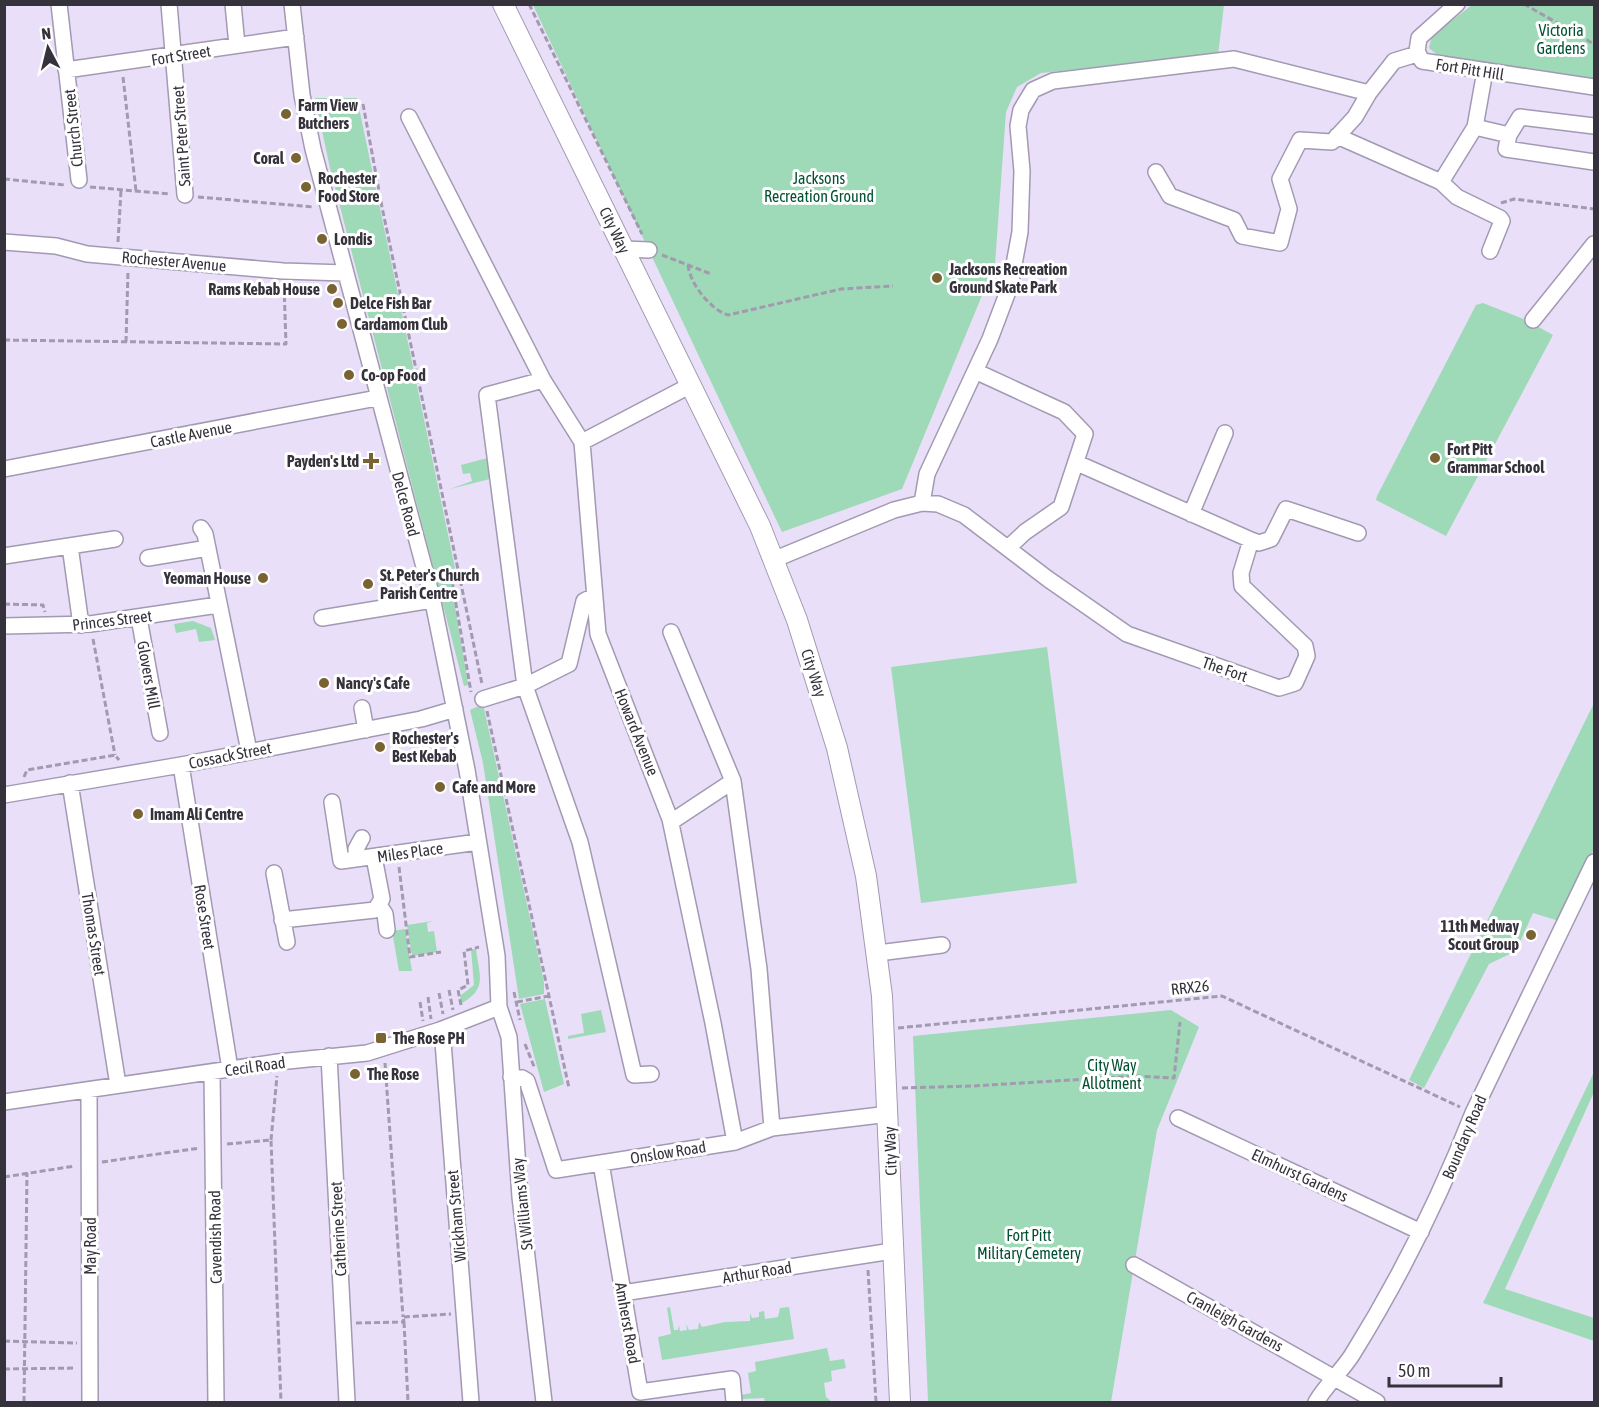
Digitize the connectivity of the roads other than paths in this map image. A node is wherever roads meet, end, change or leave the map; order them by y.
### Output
1 (59, 4) edge
2 (169, 4) edge
3 (233, 4) edge
4 (292, 4) edge
5 (503, 4) edge
6 (1452, 6) edge
7 (296, 37) junction
8 (237, 45) junction
9 (1417, 54) junction
10 (175, 56) junction
11 (66, 70) junction
12 (1485, 71) junction
13 (1594, 87) edge
14 (1369, 93) junction
15 (409, 117) dead end
16 (1594, 126) edge
17 (1475, 127) junction
18 (1509, 135) junction
19 (1337, 136) junction
20 (1594, 162) edge
21 (1156, 172) dead end
22 (1440, 182) junction
23 (79, 184) road end
24 (185, 195) road end
25 (4, 242) edge
26 (1594, 244) edge
27 (624, 249) junction
28 (649, 250) road end
29 (1490, 251) dead end
30 (345, 273) junction
31 (1533, 320) dead end
32 (975, 370) junction
33 (543, 380) junction
34 (691, 385) junction
35 (377, 398) junction
36 (1225, 433) dead end
37 (582, 442) junction
38 (1077, 463) junction
39 (4, 469) edge
40 (922, 503) junction
41 (1191, 514) junction
42 (201, 528) dead end
43 (1358, 533) dead end
44 (115, 539) dead end
45 (1251, 540) junction
46 (70, 546) junction
47 (208, 548) junction
48 (1008, 548) junction
49 (4, 556) edge
50 (148, 558) dead end
51 (773, 560) junction
52 (594, 596) junction
53 (432, 600) junction
54 (218, 605) junction
55 (140, 618) junction
56 (322, 618) dead end
57 (4, 626) edge
58 (86, 629) junction
59 (671, 632) dead end
60 (525, 686) junction
61 (479, 698) road end
62 (362, 708) dead end
63 (455, 709) junction
64 (366, 730) junction
65 (159, 733) dead end
66 (249, 752) junction
67 (181, 765) junction
68 (733, 781) junction
69 (70, 783) junction
70 (4, 795) edge
71 (332, 802) dead end
72 (671, 822) junction
73 (362, 838) dead end
74 (478, 842) junction
75 (374, 857) junction
76 (357, 859) junction
77 (1594, 862) edge
78 (274, 873) dead end
79 (379, 905) junction
80 (282, 920) junction
81 (387, 930) dead end
82 (287, 942) dead end
83 (942, 945) dead end
84 (878, 953) junction
85 (499, 1007) junction
86 (436, 1025) junction
87 (328, 1056) junction
88 (230, 1069) junction
89 (212, 1072) junction
90 (651, 1074) dead end
91 (511, 1077) junction
92 (118, 1085) junction
93 (89, 1090) junction
94 (4, 1102) edge
95 (889, 1114) junction
96 (1178, 1118) dead end
97 (772, 1128) junction
98 (735, 1142) junction
99 (601, 1163) junction
100 (1421, 1232) junction
101 (892, 1251) junction
102 (1134, 1265) dead end
103 (623, 1293) junction
104 (1335, 1377) junction
105 (90, 1402) edge
106 (216, 1402) edge
107 (347, 1402) edge
108 (471, 1402) edge
109 (544, 1402) edge
110 (734, 1402) edge
111 (900, 1402) edge
112 (1316, 1402) edge
113 (1377, 1402) edge

1 - 11 street, Church Street
2 - 10 street, Saint Peter Street
3 - 8 street
4 - 7 street, Delce Road
5 - 27 main road, City Way
6 - 9 street, Fort Pitt Hill
7 - 8 street, Fort Street
7 - 30 street, Delce Road
8 - 10 street, Fort Street
9 - 12 street, Fort Pitt Hill
9 - 14 street
10 - 11 street, Fort Street
10 - 24 street, Saint Peter Street
11 - 23 street, Church Street
12 - 13 street, Fort Pitt Hill
12 - 17 street
14 - 19 street
14 - 32 street
15 - 33 street
16 - 18 street
17 - 18 street
17 - 22 street
18 - 20 street
19 - 21 street
19 - 22 street
22 - 29 street
25 - 30 street, Rochester Avenue
26 - 31 street
27 - 28 street
27 - 34 main road, City Way
30 - 35 street, Delce Road
32 - 38 street
32 - 40 street
33 - 37 street
33 - 60 street
34 - 37 street
34 - 51 main road, City Way
35 - 39 street, Castle Avenue
35 - 53 street, Delce Road
36 - 41 street
37 - 52 street, Howard Avenue
38 - 41 street
38 - 48 street
40 - 48 street, The Fort
40 - 51 street, The Fort
41 - 45 street
42 - 47 street
43 - 45 street
44 - 46 street
45 - 48 street, The Fort
46 - 49 street
46 - 58 street
47 - 50 street
47 - 54 street
51 - 84 main road, City Way
52 - 60 street
52 - 72 street, Howard Avenue
53 - 56 street
53 - 63 street, Delce Road
54 - 55 street, Princes Street
54 - 66 street
55 - 58 street, Princes Street
55 - 65 street, Glovers Mill
57 - 58 street, Princes Street
59 - 68 street
60 - 61 street
60 - 90 street
62 - 64 street
63 - 64 street, Cossack Street
63 - 74 street, Delce Road
64 - 66 street, Cossack Street
66 - 67 street, Cossack Street
67 - 69 street, Cossack Street
67 - 88 street, Rose Street
68 - 72 street
68 - 97 street
69 - 70 street, Cossack Street
69 - 92 street, Thomas Street
71 - 76 street, Miles Place
72 - 98 street, Howard Avenue
73 - 76 street
74 - 75 street, Miles Place
74 - 85 street, Delce Road
75 - 76 street, Miles Place
75 - 79 street
77 - 100 street, Boundary Road
78 - 80 street
79 - 80 street
79 - 81 street
80 - 82 street
83 - 84 street
84 - 95 main road, City Way
85 - 86 street, Cecil Road
85 - 91 street, St Williams Way
86 - 87 street, Cecil Road
86 - 108 street, Wickham Street
87 - 88 street, Cecil Road
87 - 107 street, Catherine Street
88 - 89 street, Cecil Road
89 - 92 street, Cecil Road
89 - 106 street, Cavendish Road
91 - 99 street, Onslow Road
91 - 109 street, St Williams Way
92 - 93 street, Cecil Road
93 - 94 street, Cecil Road
93 - 105 street, May Road
95 - 97 street, Onslow Road
95 - 101 main road, City Way
96 - 100 street, Elmhurst Gardens
97 - 98 street, Onslow Road
98 - 99 street, Onslow Road
99 - 103 street, Amherst Road
100 - 104 street, Boundary Road
101 - 103 street, Arthur Road
101 - 111 main road, City Way
102 - 104 street, Cranleigh Gardens
103 - 110 street, Amherst Road
104 - 112 street, Boundary Road
104 - 113 street, Cranleigh Gardens

